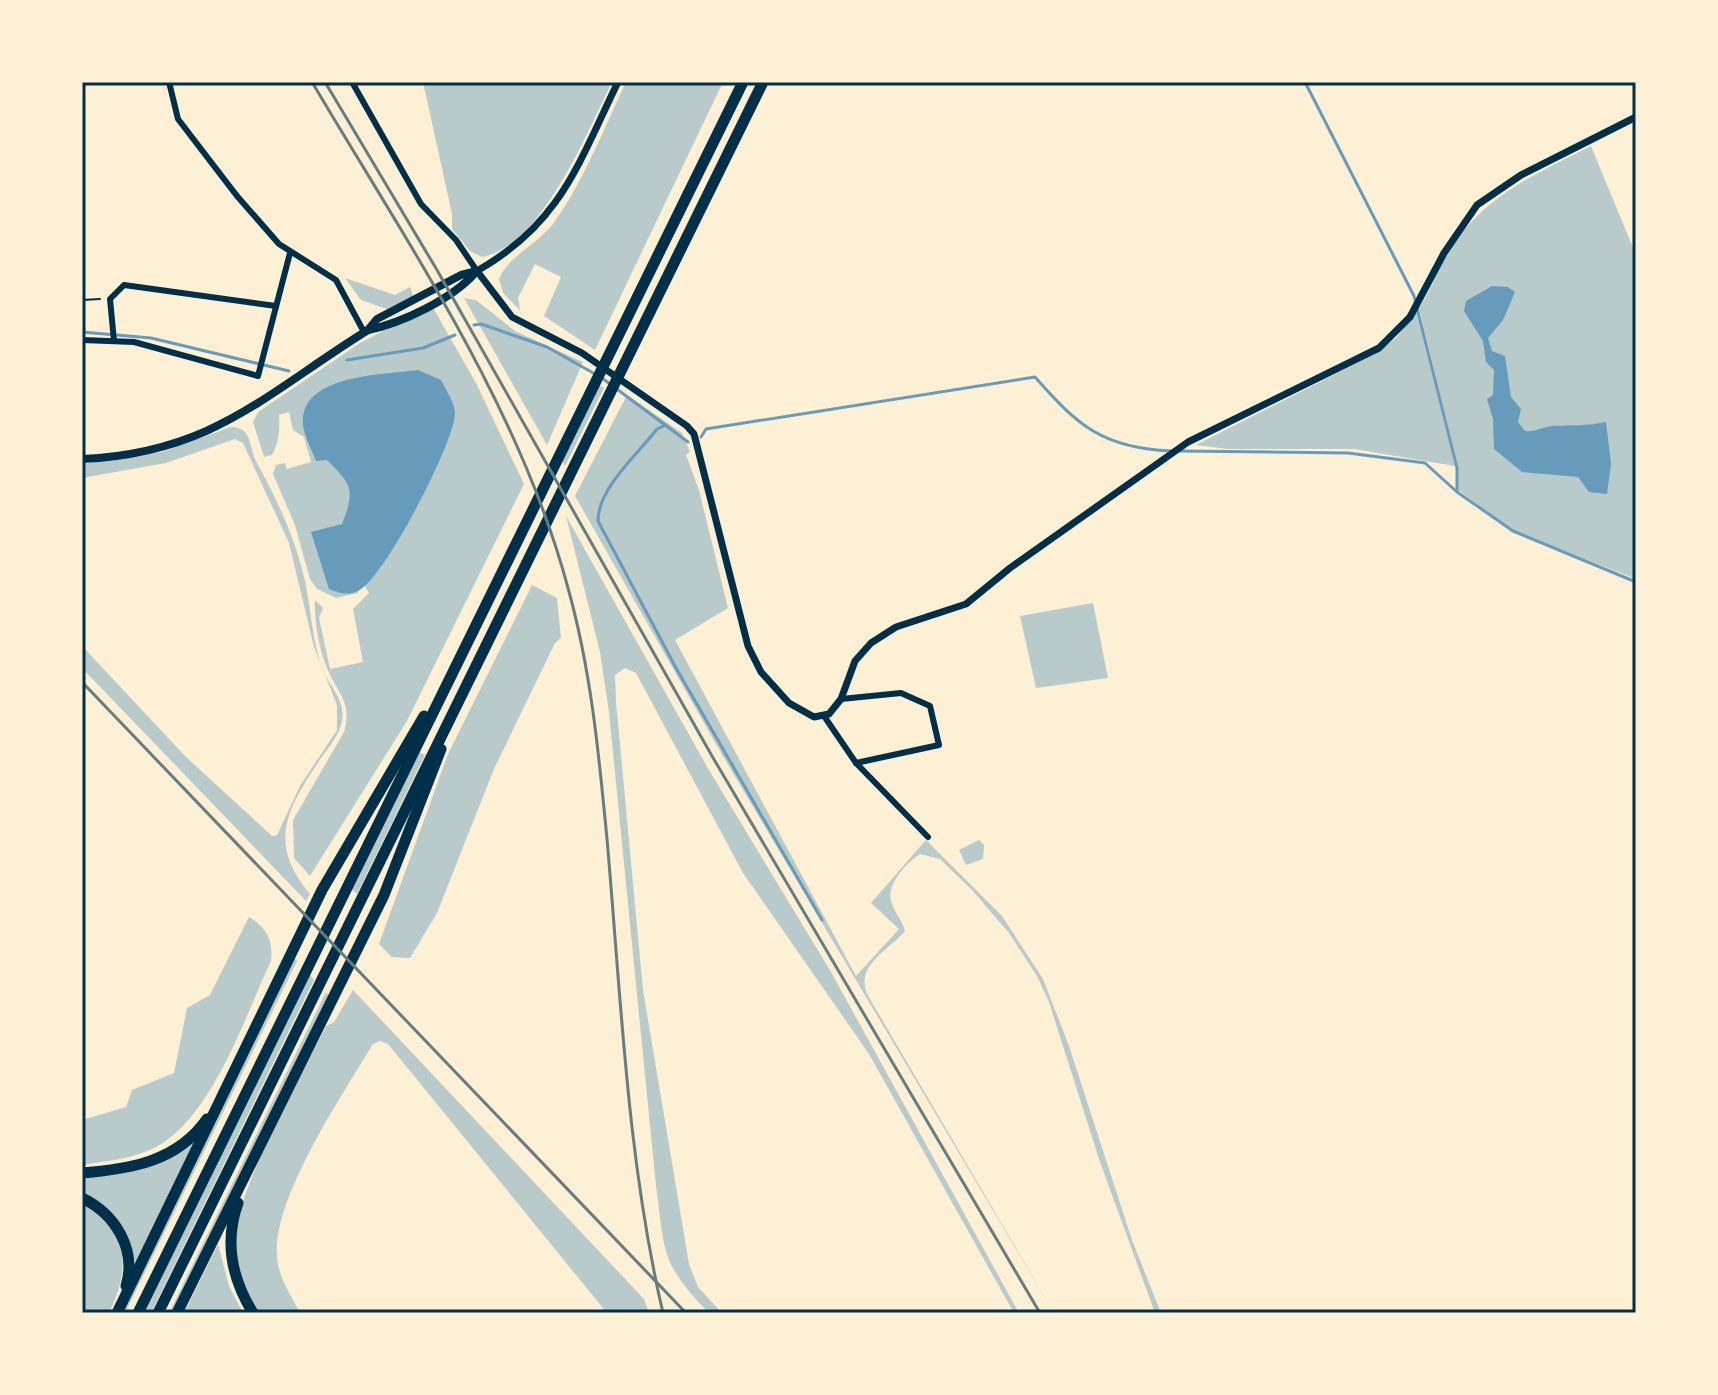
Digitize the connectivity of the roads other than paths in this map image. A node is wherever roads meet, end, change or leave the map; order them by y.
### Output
1 (169, 82) edge
2 (352, 82) edge
3 (618, 82) edge
4 (743, 82) edge
5 (763, 82) edge
6 (1636, 117) edge
7 (290, 253) junction
8 (477, 271) junction
9 (276, 306) junction
10 (366, 331) junction
11 (114, 339) junction
12 (82, 340) edge
13 (82, 459) edge
14 (460, 658) junction
15 (841, 699) junction
16 (824, 716) junction
17 (451, 718) junction
18 (856, 763) junction
19 (928, 837) dead end
20 (226, 1093) junction
21 (252, 1162) junction
22 (82, 1173) edge
23 (82, 1198) edge
24 (118, 1312) edge
25 (138, 1313) edge
26 (158, 1313) edge
27 (177, 1313) edge
28 (253, 1313) edge

1 - 7 street
2 - 8 street
3 - 8 street
4 - 14 highway
5 - 17 highway
6 - 15 street
7 - 9 street
7 - 10 street
8 - 10 main road
8 - 16 street
9 - 11 street
9 - 11 street
10 - 13 main road
11 - 12 street
14 - 20 highway
14 - 25 highway
15 - 16 street
15 - 18 street
16 - 18 street
17 - 21 highway
17 - 26 highway
18 - 19 street
20 - 22 highway
20 - 24 highway
21 - 27 highway
21 - 28 highway
23 - 24 highway

